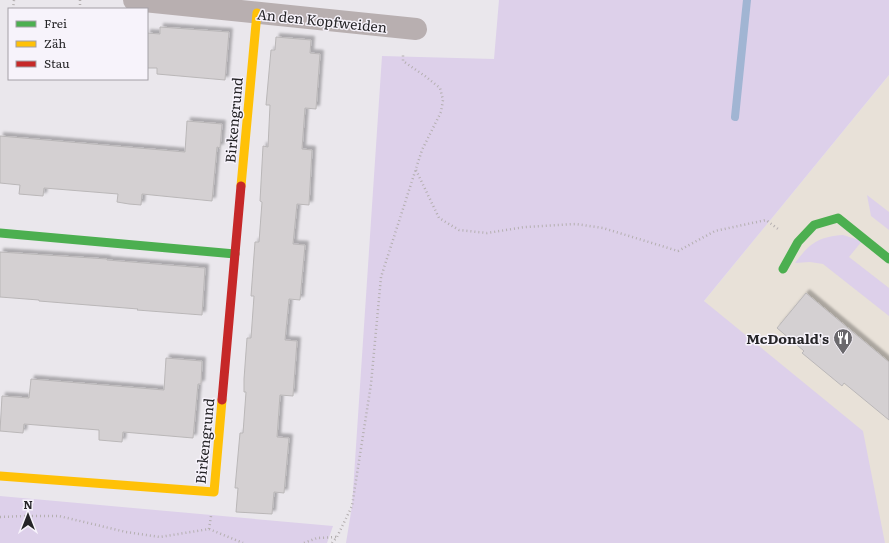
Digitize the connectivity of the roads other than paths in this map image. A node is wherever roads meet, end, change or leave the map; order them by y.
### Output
1 (134, 0) edge
2 (257, 13) junction
3 (416, 29) dead end
4 (0, 233) edge
5 (235, 254) junction
6 (889, 259) edge
7 (783, 269) dead end
8 (0, 476) edge

1 - 2 street, An den Kopfweiden
2 - 3 street, An den Kopfweiden
2 - 5 street, Birkengrund
4 - 5 street
5 - 8 street, Birkengrund
6 - 7 street

